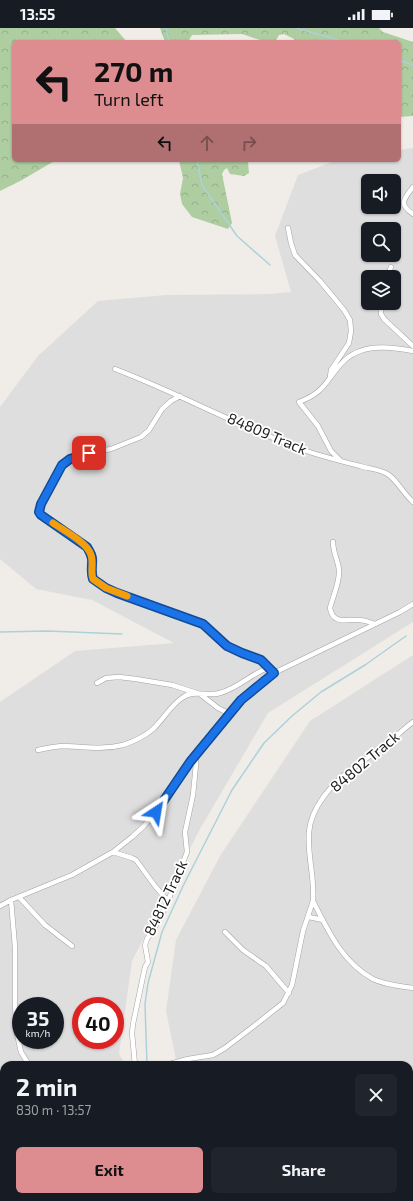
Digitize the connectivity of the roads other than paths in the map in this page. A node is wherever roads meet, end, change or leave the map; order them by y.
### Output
1 (413, 187) edge
2 (413, 214) edge
3 (288, 228) dead end
4 (391, 267) dead end
5 (390, 270) edge
6 (381, 310) edge
7 (413, 346) edge
8 (413, 351) edge
9 (115, 369) dead end
10 (330, 378) junction
11 (180, 396) junction
12 (342, 462) junction
13 (413, 502) edge
14 (333, 542) dead end
15 (413, 604) edge
16 (375, 624) junction
17 (268, 668) junction
18 (274, 673) junction
19 (97, 683) dead end
20 (200, 694) junction
21 (230, 714) junction
22 (413, 722) edge
23 (38, 750) dead end
24 (196, 755) junction
25 (113, 852) junction
26 (19, 897) junction
27 (11, 900) junction
28 (168, 901) junction
29 (313, 901) junction
30 (0, 906) edge
31 (309, 918) junction
32 (323, 920) junction
33 (225, 932) dead end
34 (72, 946) dead end
35 (413, 988) edge
36 (289, 993) junction
37 (188, 1059) joint
38 (27, 1061) edge
39 (135, 1061) edge
40 (181, 1061) edge

1 - 2 street
3 - 10 street
4 - 5 street
6 - 7 street
8 - 10 street
9 - 11 street, 84809 Track
10 - 12 street
11 - 12 street, 84809 Track
11 - 17 street
12 - 13 street, 84809 Track
14 - 16 street
15 - 16 street
16 - 18 street
17 - 18 street
17 - 20 street
18 - 21 street
19 - 20 street
20 - 21 street
20 - 23 street
21 - 24 street
22 - 29 street, 84802 Track
24 - 25 street
24 - 28 street, 84812 Track
25 - 26 street
25 - 28 street
26 - 27 street
26 - 34 street
27 - 30 street
27 - 38 street
28 - 39 street, 84812 Track
29 - 31 street
29 - 32 street, 84802 Track
31 - 32 street
31 - 36 street
32 - 35 street, 84802 Track
33 - 36 street
36 - 37 street
37 - 40 street

